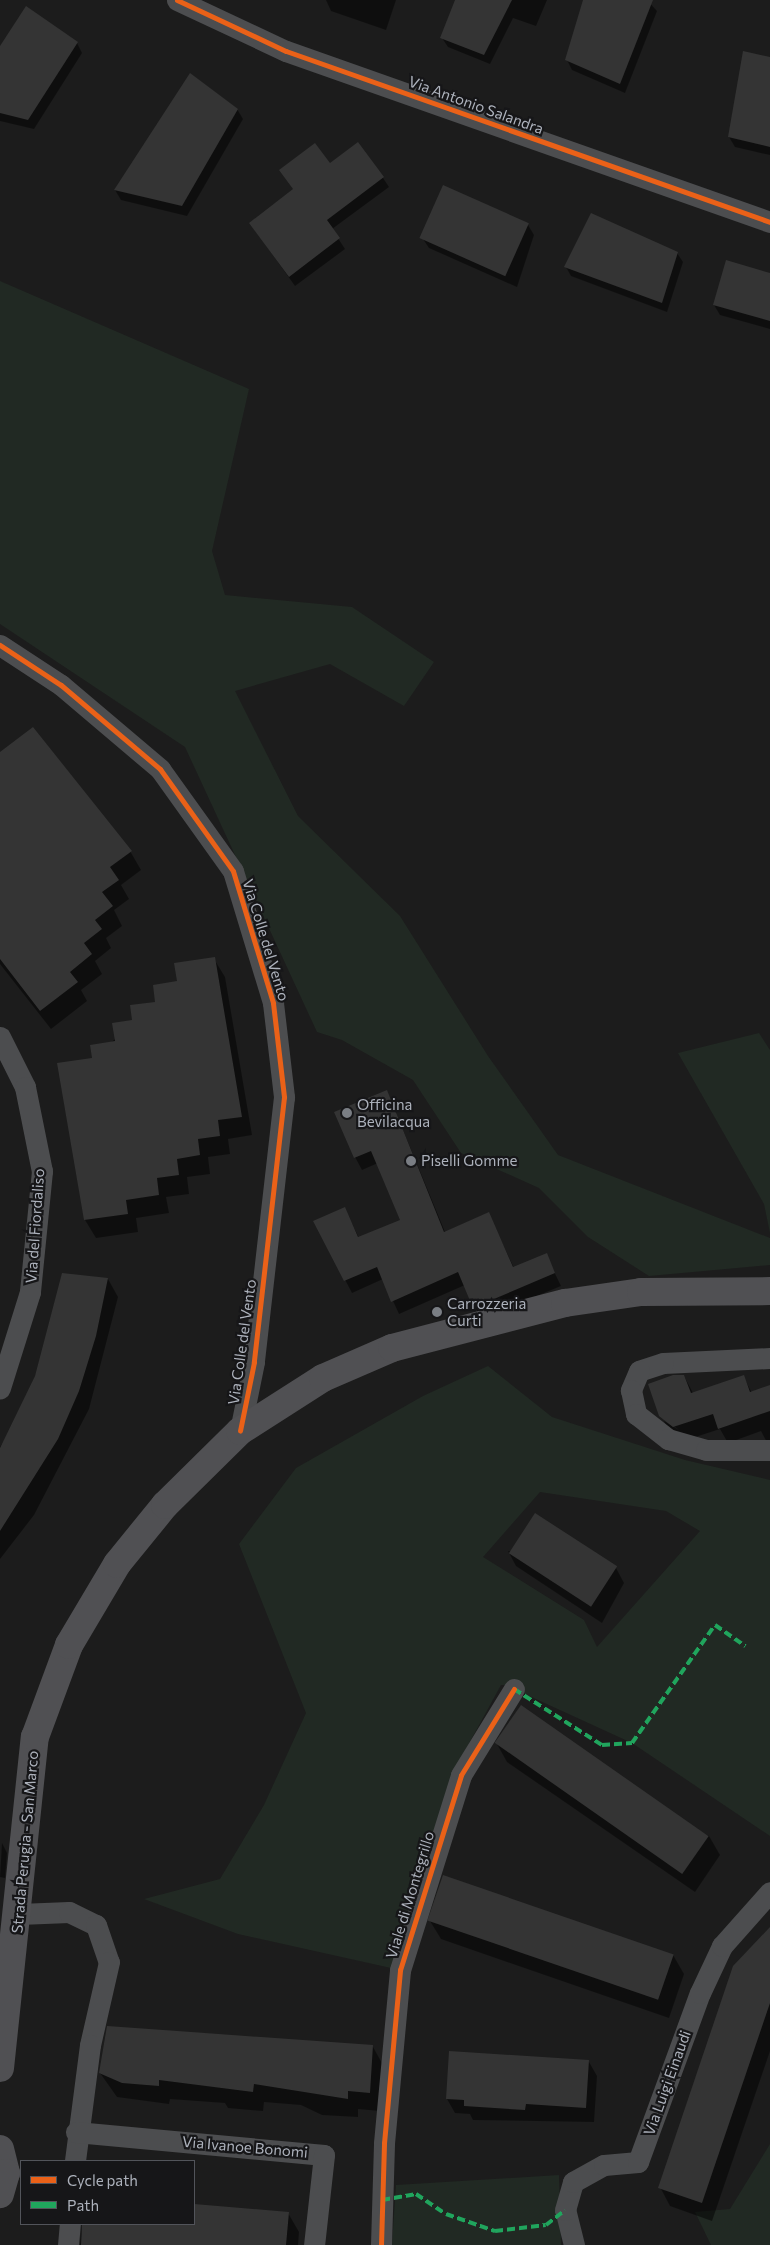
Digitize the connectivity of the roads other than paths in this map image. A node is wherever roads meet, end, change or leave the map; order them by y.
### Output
1 (177, 0) edge
2 (770, 222) edge
3 (0, 645) edge
4 (0, 1037) edge
5 (770, 1291) edge
6 (770, 1358) edge
7 (0, 1388) edge
8 (240, 1431) junction
9 (770, 1450) edge
10 (514, 1689) dead end
11 (770, 1892) edge
12 (18, 1914) junction
13 (0, 2068) edge
14 (76, 2132) junction
15 (0, 2149) edge
16 (74, 2160) edge
17 (0, 2194) edge
18 (70, 2225) edge
19 (68, 2245) edge
20 (314, 2245) edge
21 (381, 2245) edge
22 (574, 2245) edge

1 - 2 street, Via Antonio Salandra
3 - 8 street, Via Colle del Vento
4 - 7 street, Via del Fiordaliso
5 - 8 main road, Strada Perugia - San Marco
6 - 9 street
8 - 12 main road, Strada Perugia - San Marco
10 - 21 street, Viale di Montegrillo
11 - 22 street, Via Luigi Einaudi
12 - 13 main road, Strada Perugia - San Marco
12 - 14 street
14 - 16 street
14 - 20 street, Via Ivanoe Bonomi
15 - 17 main road
18 - 19 street

